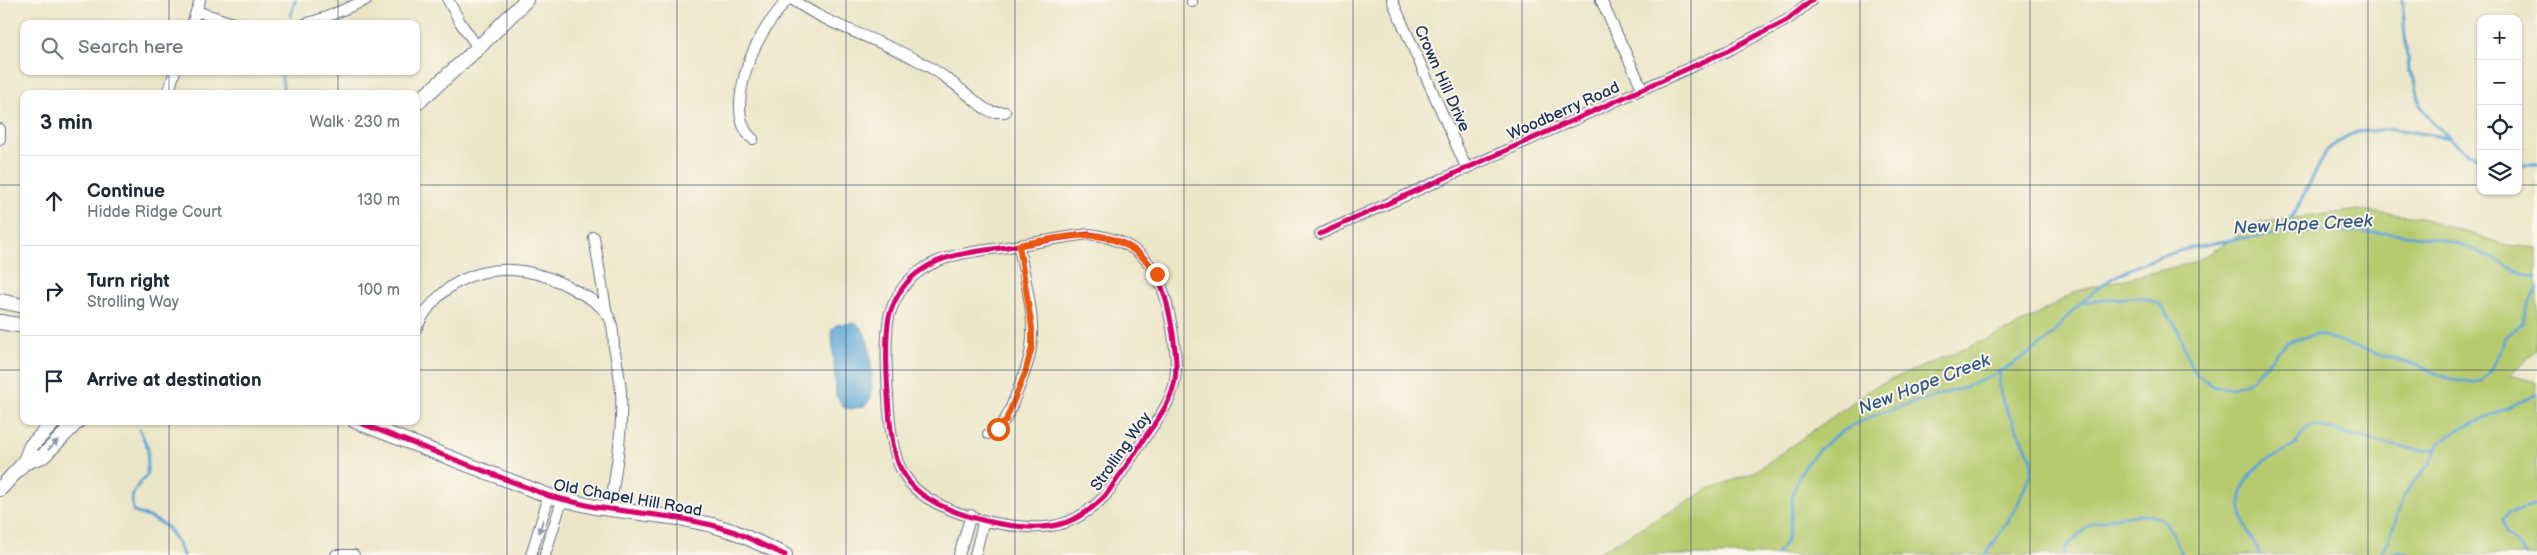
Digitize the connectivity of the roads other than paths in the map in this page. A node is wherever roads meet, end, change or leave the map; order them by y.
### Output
1 (200, 0) edge
2 (366, 0) edge
3 (448, 0) edge
4 (526, 0) edge
5 (787, 0) edge
6 (793, 0) edge
7 (1392, 0) edge
8 (1601, 0) edge
9 (1812, 0) edge
10 (196, 11) junction
11 (193, 20) edge
12 (224, 20) edge
13 (318, 20) edge
14 (478, 48) junction
15 (174, 75) edge
16 (1642, 88) junction
17 (169, 90) edge
18 (420, 100) edge
19 (1005, 112) dead end
20 (0, 129) edge
21 (0, 139) edge
22 (753, 139) dead end
23 (1466, 167) junction
24 (1320, 234) dead end
25 (594, 237) dead end
26 (1019, 245) junction
27 (0, 301) edge
28 (20, 305) edge
29 (607, 316) junction
30 (0, 322) edge
31 (420, 322) edge
32 (20, 325) edge
33 (51, 425) edge
34 (74, 425) edge
35 (375, 425) edge
36 (988, 434) dead end
37 (24, 464) junction
38 (0, 489) edge
39 (556, 498) junction
40 (610, 510) junction
41 (971, 516) junction
42 (984, 520) junction
43 (336, 555) edge
44 (354, 555) edge
45 (531, 555) edge
46 (545, 555) edge
47 (785, 555) edge
48 (959, 555) edge
49 (975, 555) edge

1 - 10 street
2 - 13 street
3 - 14 street
4 - 14 main road
5 - 22 street
6 - 19 street
7 - 23 street, Crown Hill Drive
8 - 16 street
9 - 16 street, Woodberry Road
10 - 11 street
10 - 12 street
14 - 18 main road
15 - 17 street
16 - 23 street, Woodberry Road
20 - 21 street
23 - 24 street, Woodberry Road
25 - 29 street
26 - 36 street
26 - 41 street, Strolling Way
26 - 42 street, Strolling Way
27 - 28 main road
29 - 31 street
29 - 40 street
30 - 32 main road
33 - 37 main road
37 -> 34 main road
35 - 39 main road, Old Chapel Hill Road
37 - 38 main road
39 - 40 main road, Old Chapel Hill Road
39 -> 45 street
39 - 46 street
40 - 47 main road, Old Chapel Hill Road
41 - 42 street, Strolling Way
41 - 48 street
42 - 49 street
43 - 44 street

